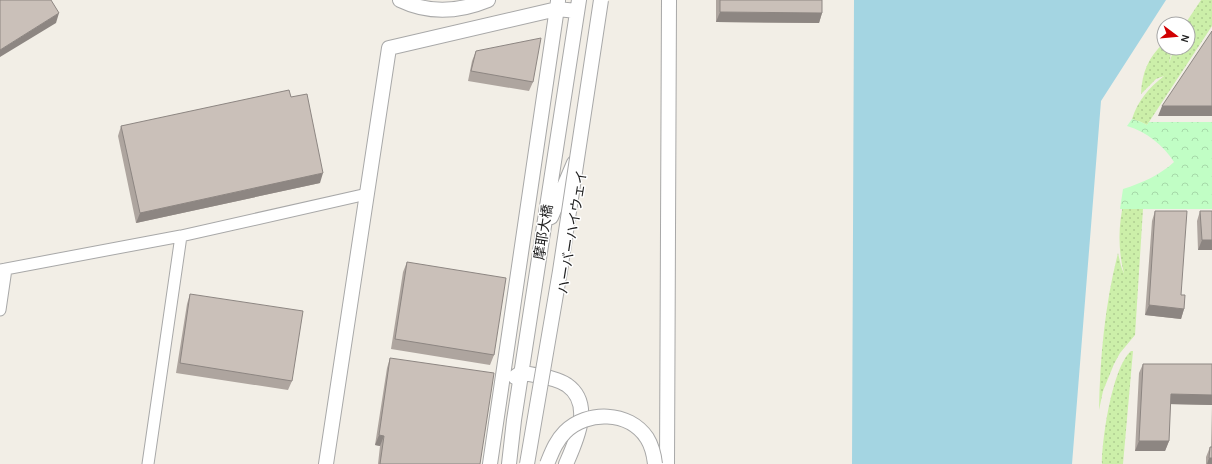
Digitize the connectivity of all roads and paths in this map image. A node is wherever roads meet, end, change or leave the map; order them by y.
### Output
1 (400, 0) edge
2 (488, 0) edge
3 (601, 0) edge
4 (608, 0) edge
5 (669, 0) edge
6 (558, 4) edge
7 (578, 6) edge
8 (367, 194) junction
9 (543, 235) junction
10 (181, 236) junction
11 (3, 269) edge
12 (0, 310) edge
13 (522, 373) junction
14 (148, 464) edge
15 (326, 464) edge
16 (490, 464) edge
17 (498, 464) edge
18 (509, 464) edge
19 (527, 464) edge
20 (534, 464) edge
21 (547, 464) edge
22 (566, 464) edge
23 (655, 464) edge
24 (667, 464) edge

1 - 2 street
3 - 19 street, ハーバーハイウェイ, bridge
4 - 9 street
4 - 20 street, ハーバーハイウェイ
5 - 24 street
6 - 7 street
6 - 8 street
6 - 16 street, 摩耶大橋
7 - 9 street, 摩耶大橋
8 - 10 street
8 - 15 street
9 - 13 street, 摩耶大橋
10 - 11 street
10 - 14 street
11 - 12 street
13 - 17 street
13 - 18 street, 摩耶大橋
13 - 22 street
21 - 23 street, bridge

